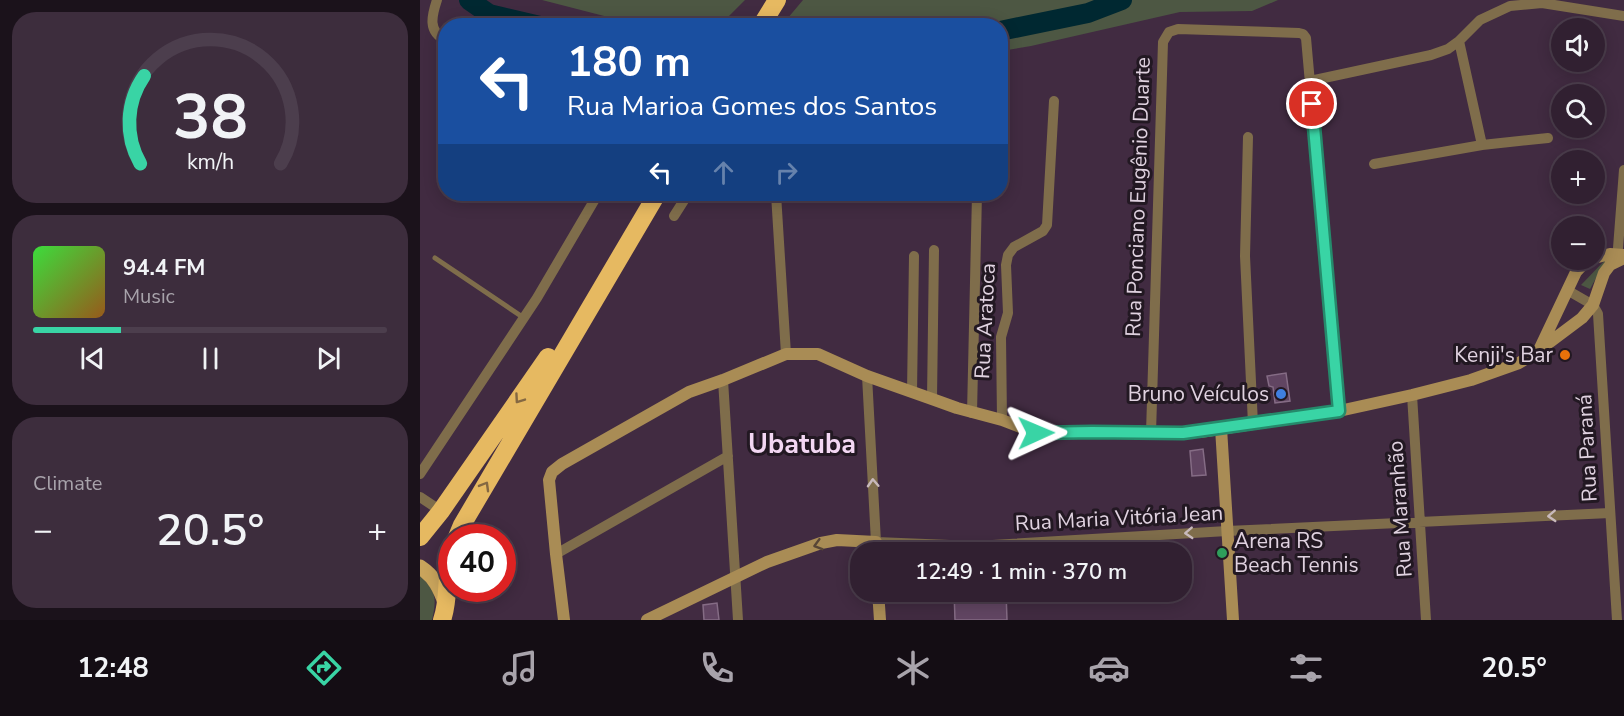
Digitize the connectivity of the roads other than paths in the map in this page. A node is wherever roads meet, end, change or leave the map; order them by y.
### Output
1 (437, 0) edge
2 (777, 0) edge
3 (1624, 16) edge
4 (765, 18) edge
5 (438, 35) edge
6 (1459, 41) junction
7 (1310, 81) junction
8 (1054, 101) dead end
9 (1248, 137) dead end
10 (1548, 138) dead end
11 (1482, 145) junction
12 (1374, 164) dead end
13 (1624, 170) edge
14 (594, 201) edge
15 (653, 201) edge
16 (684, 201) edge
17 (776, 201) edge
18 (977, 201) edge
19 (674, 216) dead end
20 (624, 247) junction
21 (934, 250) dead end
22 (1605, 255) edge
23 (914, 256) dead end
24 (435, 258) dead end
25 (1621, 258) edge
26 (1578, 270) edge
27 (1567, 290) junction
28 (1593, 305) junction
29 (524, 318) junction
30 (1538, 351) junction
31 (786, 354) junction
32 (867, 376) junction
33 (723, 381) junction
34 (912, 392) junction
35 (1412, 395) junction
36 (932, 399) junction
37 (1339, 411) junction
38 (972, 413) junction
39 (1002, 420) junction
40 (1253, 424) junction
41 (1221, 428) junction
42 (1151, 433) junction
43 (728, 456) junction
44 (420, 474) edge
45 (420, 496) edge
46 (441, 511) junction
47 (1610, 513) junction
48 (1421, 523) junction
49 (463, 524) edge
50 (1227, 531) junction
51 (420, 537) edge
52 (850, 542) edge
53 (876, 542) edge
54 (1042, 542) edge
55 (556, 554) junction
56 (420, 567) edge
57 (736, 578) junction
58 (879, 602) edge
59 (447, 616) edge
60 (564, 620) edge
61 (647, 620) edge
62 (738, 620) edge
63 (880, 620) edge
64 (1233, 620) edge
65 (1426, 620) edge
66 (1617, 620) edge

1 - 5 street
2 - 4 highway
3 - 6 street
6 - 7 street
6 - 11 street
7 - 37 street
7 - 42 street, Rua Ponciano Eugênio Duarte
8 - 39 street, Rua Aratoca
9 - 40 street
10 - 11 street
11 - 12 street
13 - 25 street
14 - 29 street
15 - 20 highway
16 - 19 street
17 - 31 street
18 - 38 street
20 -> 46 highway
49 -> 20 highway
21 - 36 street
22 - 25 street
23 - 34 street
24 - 29 lane
25 - 28 street
26 - 27 street
27 - 28 street
27 - 30 street
28 - 30 street
28 - 47 street, Rua Paraná
29 - 44 street
30 - 35 street
31 - 32 street
31 - 33 street
32 - 34 street
53 -> 32 street
33 - 43 street
33 - 55 street
34 - 36 street
35 - 37 street
35 - 48 street, Rua Maranhão
36 - 38 street
37 - 40 street
38 - 39 street
39 - 42 street
40 - 41 street
41 - 42 street
41 - 50 street
43 - 55 street
43 - 57 street
45 - 46 street
46 - 51 highway
47 -> 48 street, Rua Maria Vitória Jean
47 - 66 street, Rua Paraná
48 - 50 street, Rua Maria Vitória Jean
48 - 65 street, Rua Maranhão
50 -> 54 street, Rua Maria Vitória Jean
50 - 64 street
52 -> 57 street, Rua Maria Vitória Jean
55 - 60 street
56 - 59 main road
57 - 61 street, Rua Maria Vitória Jean
57 - 62 street
58 - 63 street

